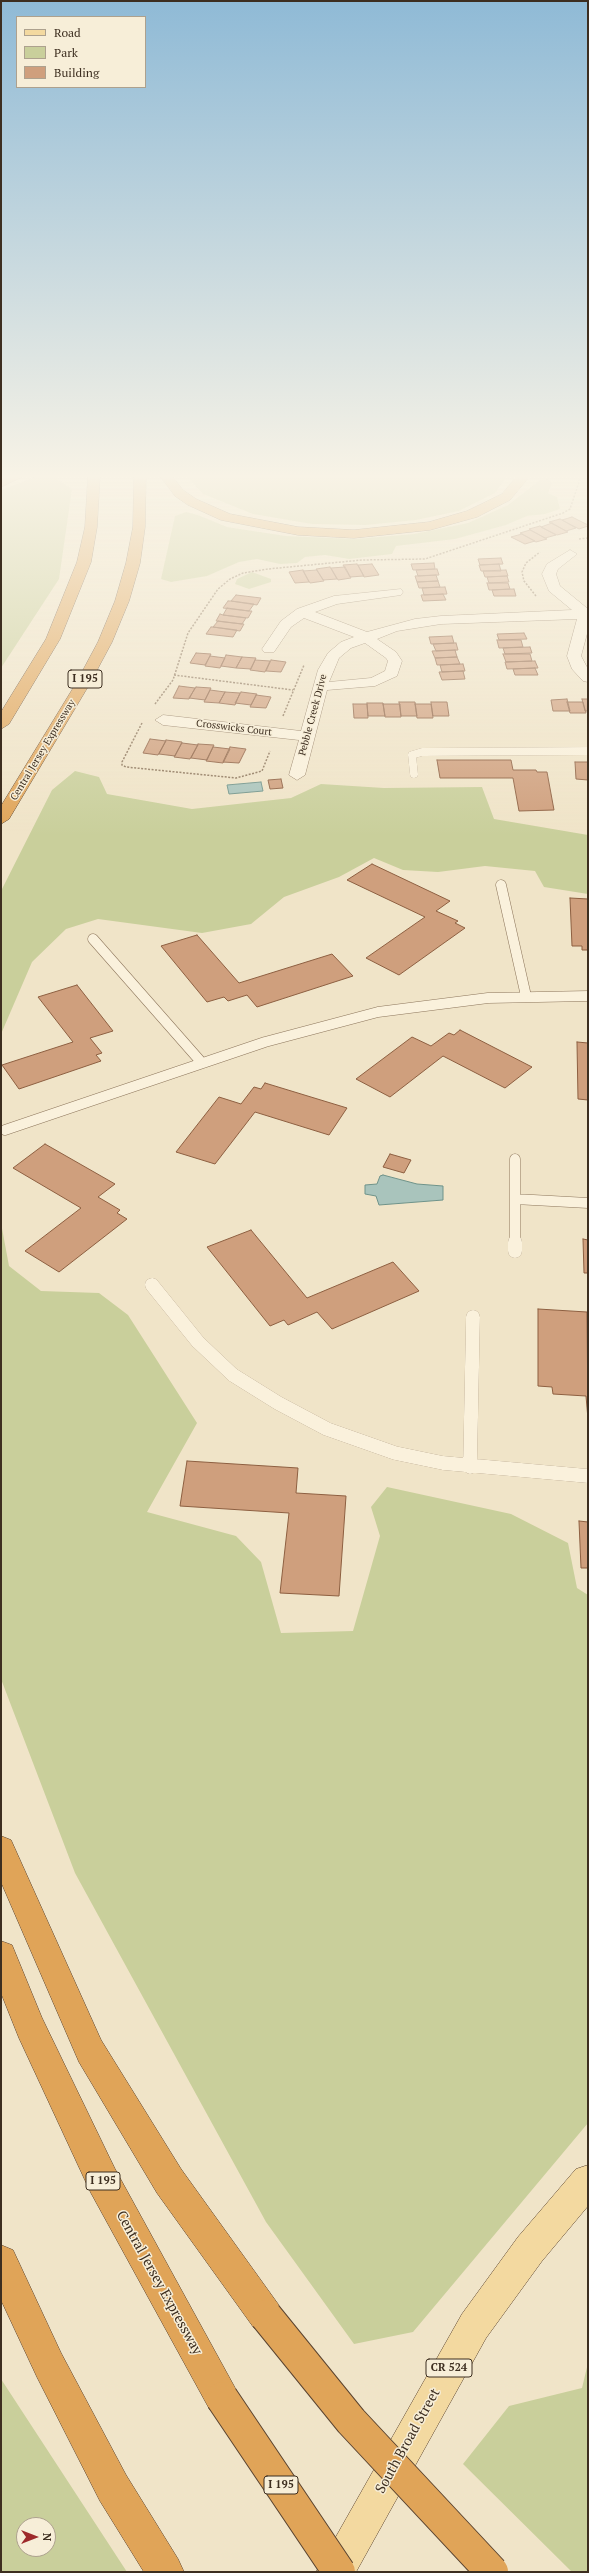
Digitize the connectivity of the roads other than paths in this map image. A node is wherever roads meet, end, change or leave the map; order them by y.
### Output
1 (72, 596) edge
2 (123, 596) edge
3 (364, 596) edge
4 (566, 596) edge
5 (302, 612) junction
6 (586, 614) edge
7 (366, 637) junction
8 (269, 649) dead end
9 (588, 678) edge
10 (319, 686) junction
11 (163, 720) dead end
12 (1, 724) edge
13 (306, 736) junction
14 (588, 750) edge
15 (414, 774) dead end
16 (297, 775) dead end
17 (1, 819) edge
18 (501, 885) dead end
19 (93, 939) dead end
20 (526, 996) junction
21 (588, 996) edge
22 (202, 1063) junction
23 (5, 1130) dead end
24 (515, 1159) dead end
25 (515, 1199) junction
26 (588, 1203) edge
27 (515, 1251) dead end
28 (152, 1285) dead end
29 (473, 1317) dead end
30 (470, 1467) junction
31 (588, 1476) edge
32 (1, 1849) edge
33 (1, 1955) edge
34 (588, 2182) edge
35 (1, 2262) edge
36 (165, 2572) edge
37 (335, 2572) edge
38 (339, 2572) edge
39 (492, 2572) edge

1 - 12 highway
2 - 17 highway, Central Jersey Expressway / I 195
3 - 5 street
4 - 6 street
5 - 7 street
5 - 8 street
6 - 7 street, Pebble Creek Drive
6 - 9 street
7 - 10 street, Pebble Creek Drive
7 - 10 street
10 - 13 street, Pebble Creek Drive
11 - 13 street, Crosswicks Court
13 - 16 street, Pebble Creek Drive
14 - 15 lane
18 - 20 lane
19 - 22 lane
20 - 21 lane
20 - 22 lane
22 - 23 lane
24 - 25 lane
25 - 26 lane
25 - 27 lane
28 - 30 lane
29 - 30 lane
30 - 31 lane
32 - 39 highway, bridge
33 - 38 highway, Central Jersey Expressway / I 195, bridge
34 - 37 main road, South Broad Street / CR 524
35 - 36 highway

